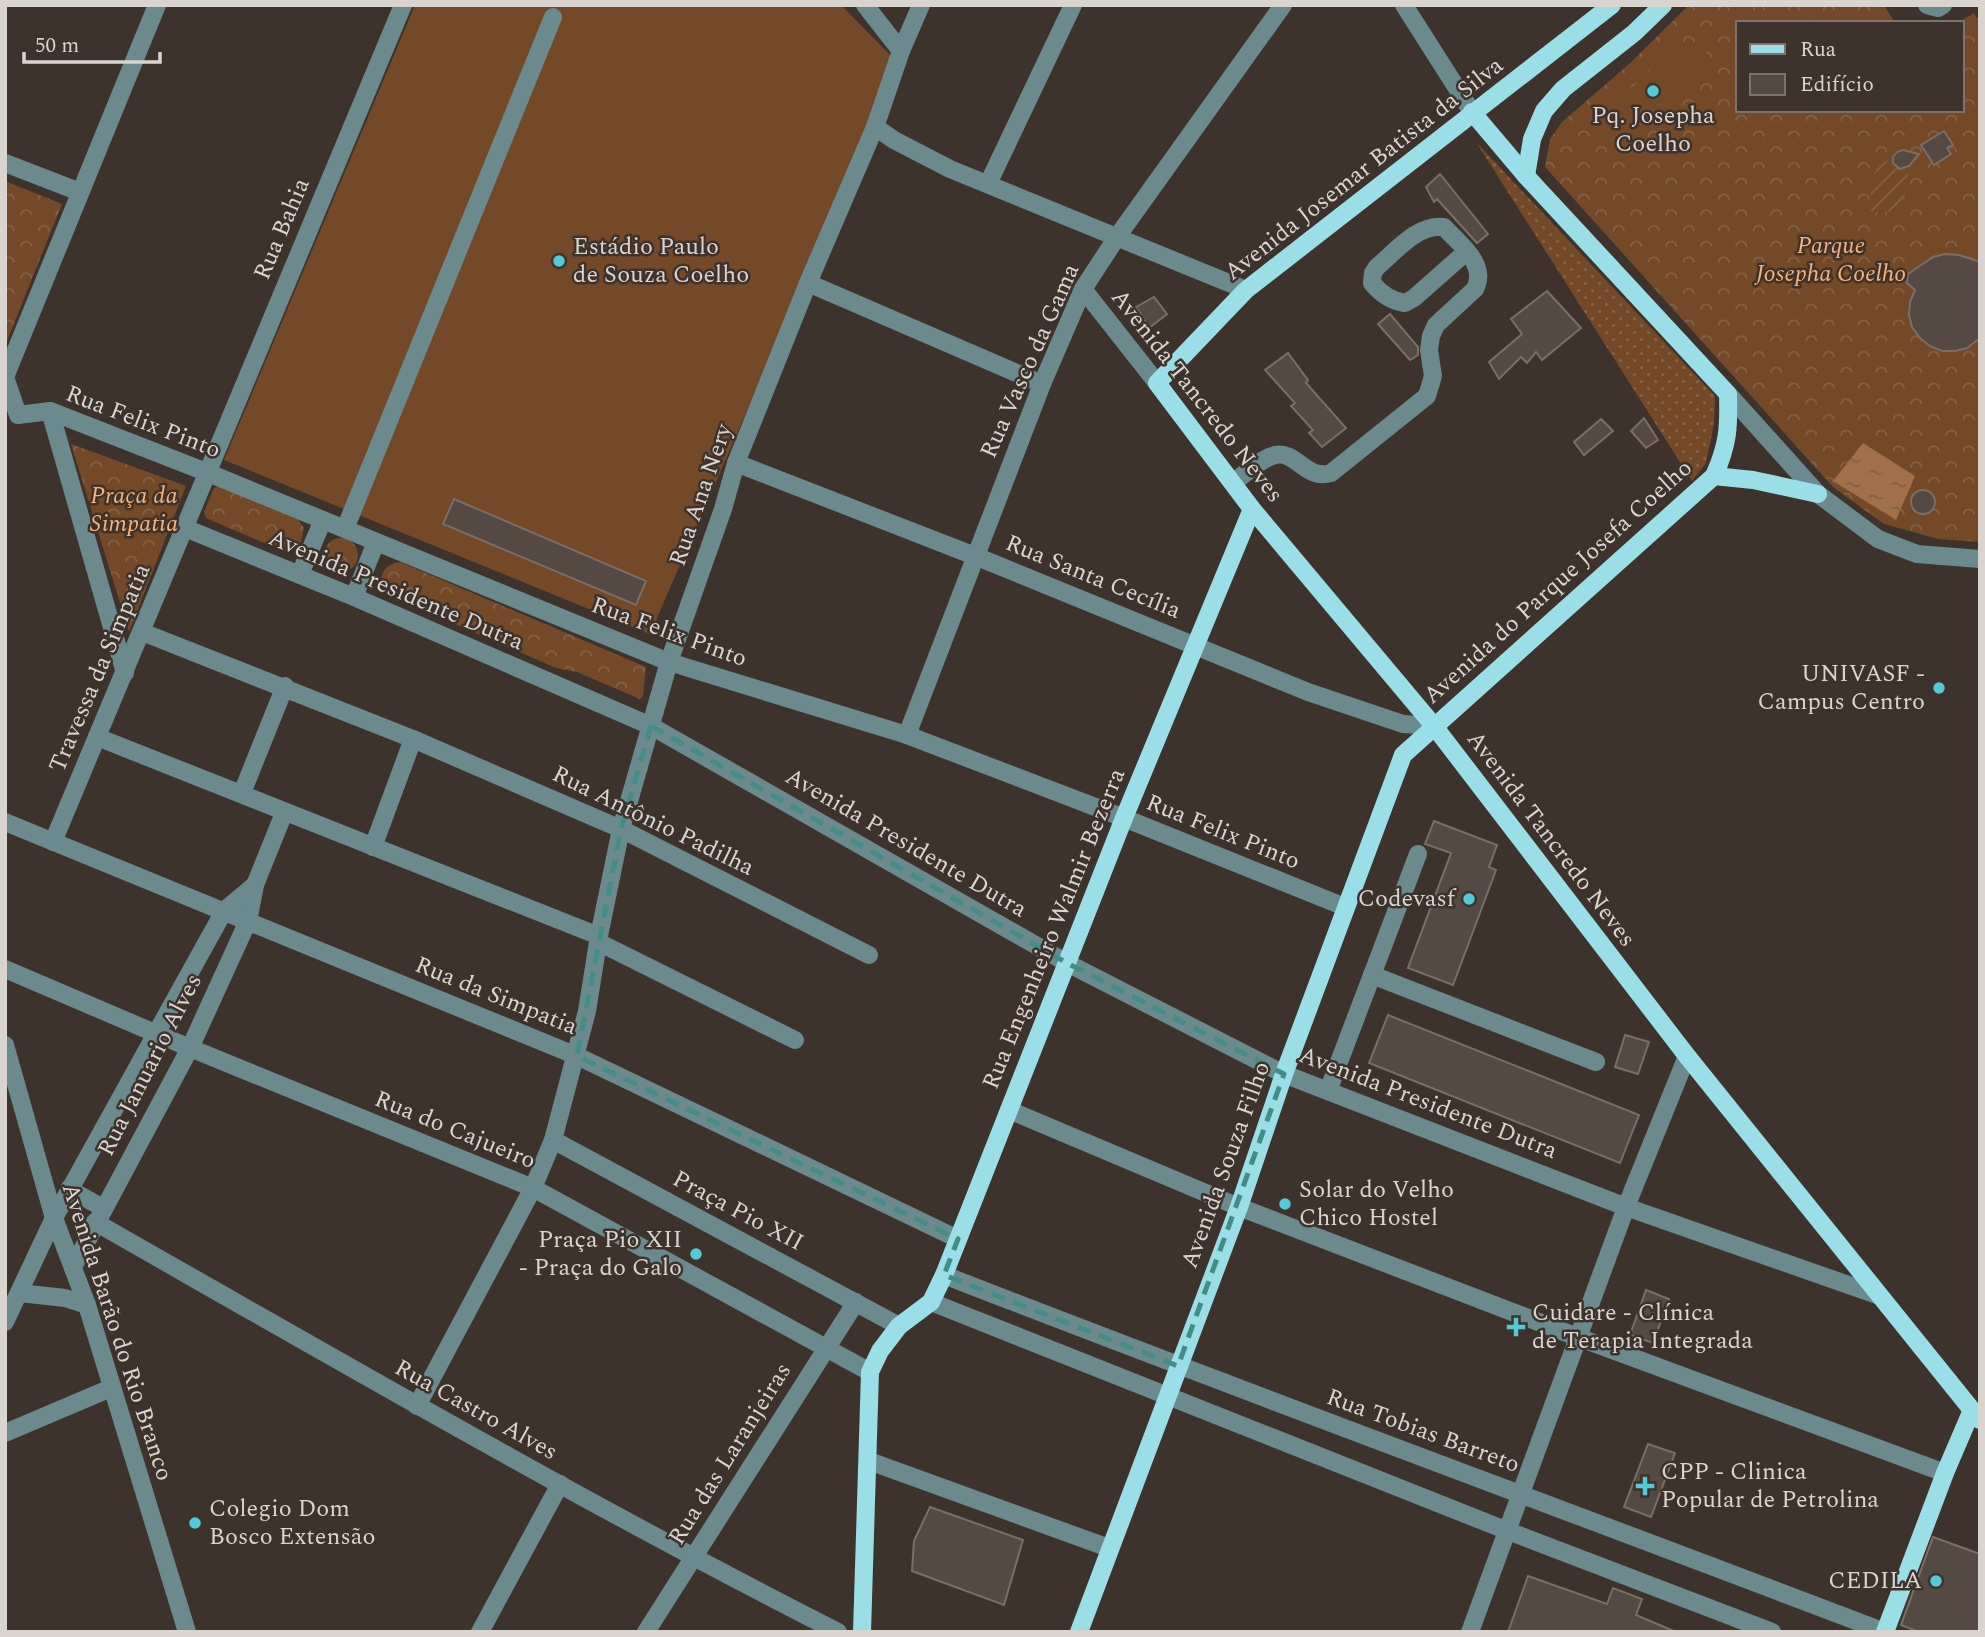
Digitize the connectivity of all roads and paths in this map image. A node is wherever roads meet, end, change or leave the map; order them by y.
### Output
1 (157, 5) edge
2 (403, 5) edge
3 (865, 5) edge
4 (921, 5) edge
5 (1073, 5) edge
6 (1283, 5) edge
7 (1404, 5) edge
8 (1612, 5) edge
9 (1663, 5) edge
10 (1927, 5) edge
11 (1943, 5) edge
12 (553, 17) dead end
13 (901, 51) junction
14 (1472, 112) junction
15 (875, 127) junction
16 (5, 163) edge
17 (1526, 176) junction
18 (988, 184) junction
19 (80, 192) junction
20 (1116, 237) junction
21 (1466, 252) junction
22 (808, 283) junction
23 (1083, 289) junction
24 (1246, 290) junction
25 (5, 377) edge
26 (1157, 383) junction
27 (1042, 384) junction
28 (1728, 394) junction
29 (50, 411) junction
30 (12, 417) edge
31 (736, 463) junction
32 (206, 472) junction
33 (1714, 477) junction
34 (1233, 483) junction
35 (1818, 494) junction
36 (1252, 509) junction
37 (323, 520) junction
38 (185, 528) junction
39 (345, 529) junction
40 (376, 542) junction
41 (975, 556) junction
42 (1980, 559) edge
43 (299, 574) junction
44 (354, 597) junction
45 (142, 632) junction
46 (1195, 645) junction
47 (669, 663) junction
48 (125, 673) junction
49 (285, 686) junction
50 (651, 726) junction
51 (1434, 726) junction
52 (907, 735) junction
53 (97, 737) junction
54 (413, 739) junction
55 (242, 793) junction
56 (284, 813) junction
57 (1124, 818) junction
58 (5, 822) edge
59 (621, 829) junction
60 (53, 842) junction
61 (373, 847) junction
62 (1418, 854) dead end
63 (255, 885) junction
64 (1345, 907) junction
65 (225, 911) junction
66 (248, 921) junction
67 (598, 939) junction
68 (869, 955) dead end
69 (1067, 963) junction
70 (5, 969) edge
71 (1372, 975) junction
72 (157, 1034) junction
73 (795, 1040) dead end
74 (5, 1045) edge
75 (190, 1048) junction
76 (577, 1056) junction
77 (1687, 1056) junction
78 (1596, 1062) dead end
79 (1284, 1074) junction
80 (1328, 1091) junction
81 (1009, 1110) junction
82 (553, 1140) junction
83 (533, 1188) junction
84 (69, 1189) junction
85 (1239, 1207) junction
86 (1626, 1208) junction
87 (99, 1215) junction
88 (54, 1218) junction
89 (958, 1239) junction
90 (72, 1267) junction
91 (944, 1275) junction
92 (20, 1293) junction
93 (1880, 1296) junction
94 (856, 1302) junction
95 (931, 1303) junction
96 (87, 1305) junction
97 (5, 1322) edge
98 (899, 1326) junction
99 (1580, 1338) junction
100 (826, 1348) junction
101 (1178, 1366) junction
102 (870, 1372) junction
103 (111, 1388) junction
104 (1167, 1395) junction
105 (417, 1406) junction
106 (1976, 1415) edge
107 (5, 1433) edge
108 (869, 1461) junction
109 (1945, 1474) junction
110 (560, 1484) junction
111 (1520, 1493) junction
112 (1508, 1531) junction
113 (1109, 1548) junction
114 (693, 1558) junction
115 (187, 1632) edge
116 (480, 1632) edge
117 (646, 1632) edge
118 (838, 1632) edge
119 (862, 1632) edge
120 (1079, 1632) edge
121 (1470, 1632) edge
122 (1773, 1632) edge
123 (1885, 1632) edge

1 - 19 street
2 - 32 street, Rua Bahia
3 - 13 street
4 - 13 street
5 - 18 street
6 - 20 street, Rua Vasco da Gama
7 - 14 street
8 - 14 main road, Avenida Josemar Batista da Silva
9 - 17 main road
10 - 11 street
12 - 39 street
13 - 15 street, Rua Ana Nery
14 - 17 main road
14 - 24 main road, Avenida Josemar Batista da Silva
15 - 18 street
15 - 22 street, Rua Ana Nery
16 - 19 street
17 - 28 main road
18 - 20 street
19 - 25 street
20 - 23 street, Rua Vasco da Gama
20 - 24 street
21 - 21 street
21 - 34 street
22 - 27 street
22 - 31 street, Rua Ana Nery
23 - 26 street, Avenida Tancredo Neves
23 - 27 street, Rua Vasco da Gama
24 - 26 main road, Avenida Josemar Batista da Silva
25 - 30 street, Rua Felix Pinto
26 - 34 main road, Avenida Tancredo Neves
27 - 41 street, Rua Vasco da Gama
28 - 33 main road, Avenida do Parque Josefa Coelho
28 - 35 street
29 - 30 street, Rua Felix Pinto
29 - 32 street, Rua Felix Pinto
29 - 48 street
31 - 41 street, Rua Santa Cecília
31 - 47 street, Rua Ana Nery
32 - 37 street, Rua Felix Pinto
32 - 38 street, Travessa da Simpatia
33 - 35 main road
33 - 51 main road, Avenida do Parque Josefa Coelho
34 - 36 main road, Avenida Tancredo Neves
35 - 42 street
36 - 46 main road, Rua Engenheiro Walmir Bezerra
36 - 51 main road, Avenida Tancredo Neves
37 - 39 street, Rua Felix Pinto
37 - 43 street
38 - 43 street, Avenida Presidente Dutra
38 - 45 street, Travessa da Simpatia
39 - 40 street, Rua Felix Pinto
40 - 44 street
40 - 47 street, Rua Felix Pinto
41 - 46 street, Rua Santa Cecília
41 - 52 street, Rua Vasco da Gama
43 - 44 street, Avenida Presidente Dutra
44 - 50 street, Avenida Presidente Dutra
45 - 48 street, Travessa da Simpatia
45 - 49 street, Rua Antônio Padilha
46 - 51 street, Rua Santa Cecília
46 - 57 main road, Rua Engenheiro Walmir Bezerra
47 - 50 street, Rua Ana Nery
47 - 52 street, Rua Felix Pinto
48 - 53 street, Travessa da Simpatia
49 - 54 street, Rua Antônio Padilha
49 - 55 street
50 - 59 street, Rua Ana Nery
50 - 69 street, Avenida Presidente Dutra
51 - 64 main road, Avenida Souza Filho
51 - 77 main road, Avenida Tancredo Neves
52 - 57 street, Rua Felix Pinto
53 - 55 street
53 - 60 street, Travessa da Simpatia
54 - 59 street, Rua Antônio Padilha
54 - 61 street
55 - 56 street
56 - 61 street
56 - 63 street, Rua Januario Alves
57 - 64 street, Rua Felix Pinto
57 - 69 main road, Rua Engenheiro Walmir Bezerra
58 - 60 street, Rua da Simpatia
59 - 67 street, Rua Ana Nery
59 - 68 street, Rua Antônio Padilha
60 - 65 street, Rua da Simpatia
61 - 67 street
62 - 71 street
63 - 65 street
63 - 66 street, Rua Januario Alves
64 - 79 main road, Avenida Souza Filho
65 - 66 street, Rua da Simpatia
65 - 72 street, Rua Januario Alves
66 - 75 street, Rua Januario Alves
66 - 76 street, Rua da Simpatia
67 - 73 street
67 - 76 street, Rua Ana Nery
69 - 79 street, Avenida Presidente Dutra
69 - 81 main road, Rua Engenheiro Walmir Bezerra
70 - 72 street, Rua do Cajueiro
71 - 78 street
71 - 80 street
72 - 75 street, Rua do Cajueiro
72 - 84 street, Rua Januario Alves
74 - 88 street, Avenida Barão do Rio Branco
75 - 83 street, Rua do Cajueiro
75 - 87 street, Rua Januario Alves
76 - 82 street, Rua Ana Nery
76 - 89 street, Rua da Simpatia
77 - 86 street
77 - 93 main road, Avenida Tancredo Neves
79 - 80 street, Avenida Presidente Dutra
79 - 85 main road, Avenida Souza Filho
80 - 86 street, Avenida Presidente Dutra
81 - 85 street
81 - 89 main road, Rua Engenheiro Walmir Bezerra
82 - 83 street, Rua Ana Nery
82 - 94 street, Praça Pio XII
83 - 100 street, Rua do Cajueiro
83 - 105 street, Rua Ana Nery
84 - 87 street, Rua Castro Alves
84 - 88 street, Rua Januario Alves
85 - 99 street
85 - 101 main road, Avenida Souza Filho
86 - 93 street, Avenida Presidente Dutra
86 - 99 street
87 - 90 street, Rua Januario Alves
87 - 105 street, Rua Castro Alves
88 - 90 street, Avenida Barão do Rio Branco
88 - 92 street, Rua Januario Alves
89 - 91 main road, Rua Engenheiro Walmir Bezerra
90 - 96 street, Avenida Barão do Rio Branco
91 - 95 main road, Rua Engenheiro Walmir Bezerra
91 - 101 street, Rua Tobias Barreto
92 - 96 street
92 - 97 street, Rua Januario Alves
93 - 106 main road, Avenida Tancredo Neves
94 - 98 street, Praça Pio XII
94 - 100 street, Rua das Laranjeiras
95 - 98 main road, Rua Engenheiro Walmir Bezerra
95 - 104 street
96 - 103 street, Avenida Barão do Rio Branco
98 - 102 main road, Rua Engenheiro Walmir Bezerra
99 - 109 street
99 - 111 street
100 - 102 street, Rua do Cajueiro
100 - 114 street, Rua das Laranjeiras
101 - 104 main road, Avenida Souza Filho
101 - 111 street, Rua Tobias Barreto
102 - 108 main road
103 - 107 street
103 - 115 street, Avenida Barão do Rio Branco
104 - 112 street
104 - 113 main road, Avenida Souza Filho
105 - 110 street, Rua Castro Alves
106 - 109 main road
108 - 113 street
108 - 119 main road
109 - 123 main road
110 - 114 street, Rua Castro Alves
110 - 116 street
111 - 112 street
111 - 123 street, Rua Tobias Barreto
112 - 121 street
112 - 122 street
113 - 120 main road, Avenida Souza Filho
114 - 117 street, Rua das Laranjeiras
114 - 118 street, Rua Castro Alves

